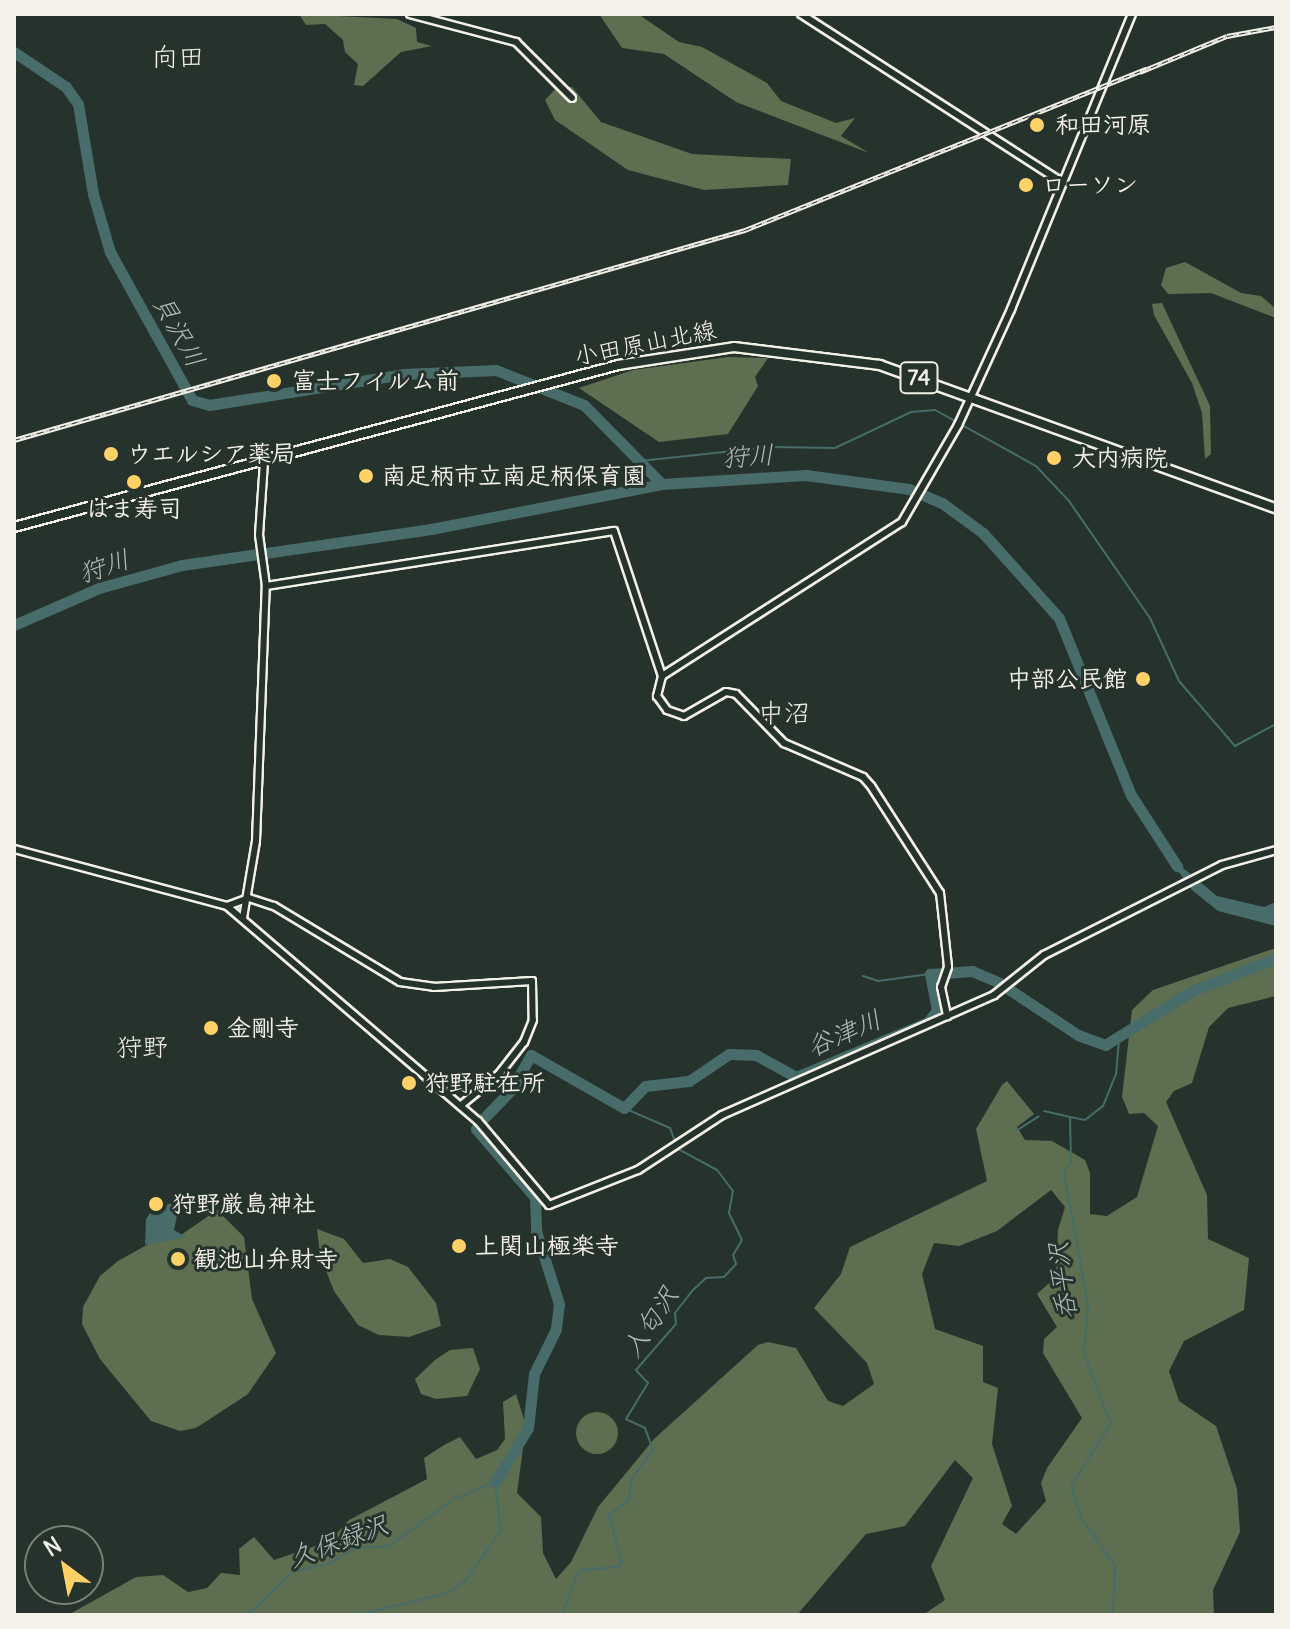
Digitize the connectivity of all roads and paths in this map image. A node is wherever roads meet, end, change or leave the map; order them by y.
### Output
1 (410, 14) edge
2 (801, 14) edge
3 (1132, 14) edge
4 (572, 98) dead end
5 (1063, 183) junction
6 (971, 398) junction
7 (264, 461) junction
8 (1276, 508) edge
9 (14, 527) edge
10 (265, 583) junction
11 (662, 676) junction
12 (14, 849) edge
13 (1276, 850) edge
14 (249, 898) junction
15 (227, 906) junction
16 (243, 918) junction
17 (947, 1016) junction
18 (460, 1106) junction

1 - 4 street
2 - 5 street
3 - 5 street
5 - 6 street
6 - 7 main road, 小田原山北線 / 74
6 - 8 main road, 小田原山北線 / 74
6 - 11 street
7 - 9 main road, 小田原山北線 / 74
7 - 10 street
10 - 11 street
10 - 14 street
11 - 17 street
12 - 15 street
13 - 17 street
14 - 15 street
14 - 16 street
14 - 18 street
15 - 16 street
16 - 18 street
17 - 18 street

